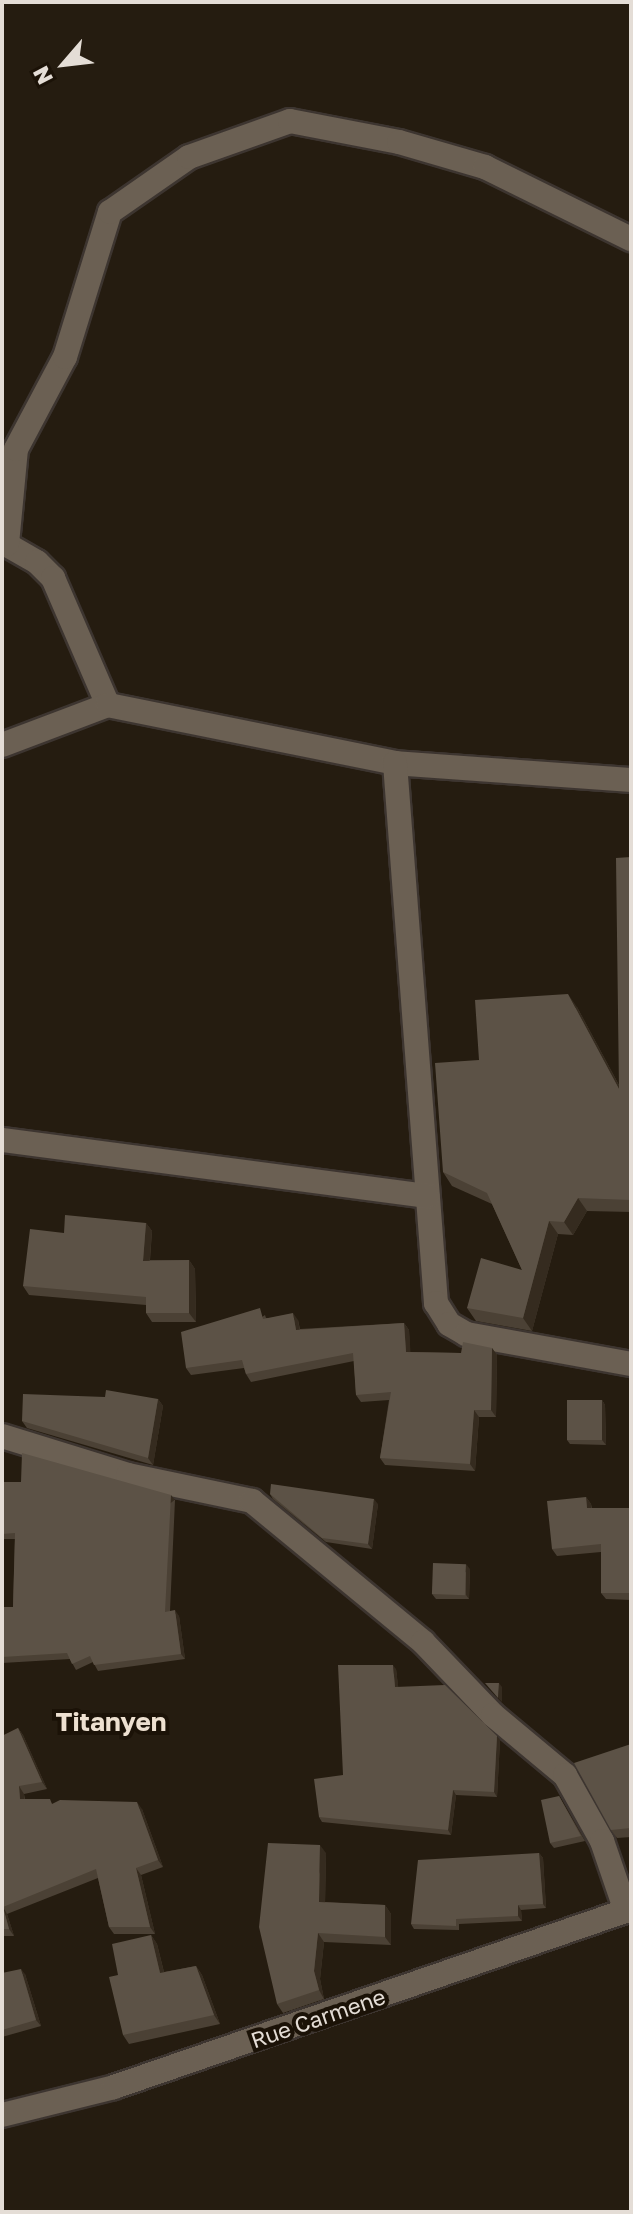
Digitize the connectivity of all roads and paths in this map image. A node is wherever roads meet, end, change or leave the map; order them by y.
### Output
1 (631, 239) edge
2 (5, 543) edge
3 (108, 705) junction
4 (2, 745) edge
5 (395, 763) junction
6 (631, 780) edge
7 (2, 1140) edge
8 (427, 1196) junction
9 (631, 1364) edge
10 (2, 1436) edge
11 (629, 1910) edge
12 (2, 2115) edge

1 - 2 street
2 - 3 street
3 - 4 street
3 - 5 street
5 - 6 street
5 - 8 street
7 - 8 street
8 - 9 street
10 - 11 street
11 - 12 street, Rue Carmene

